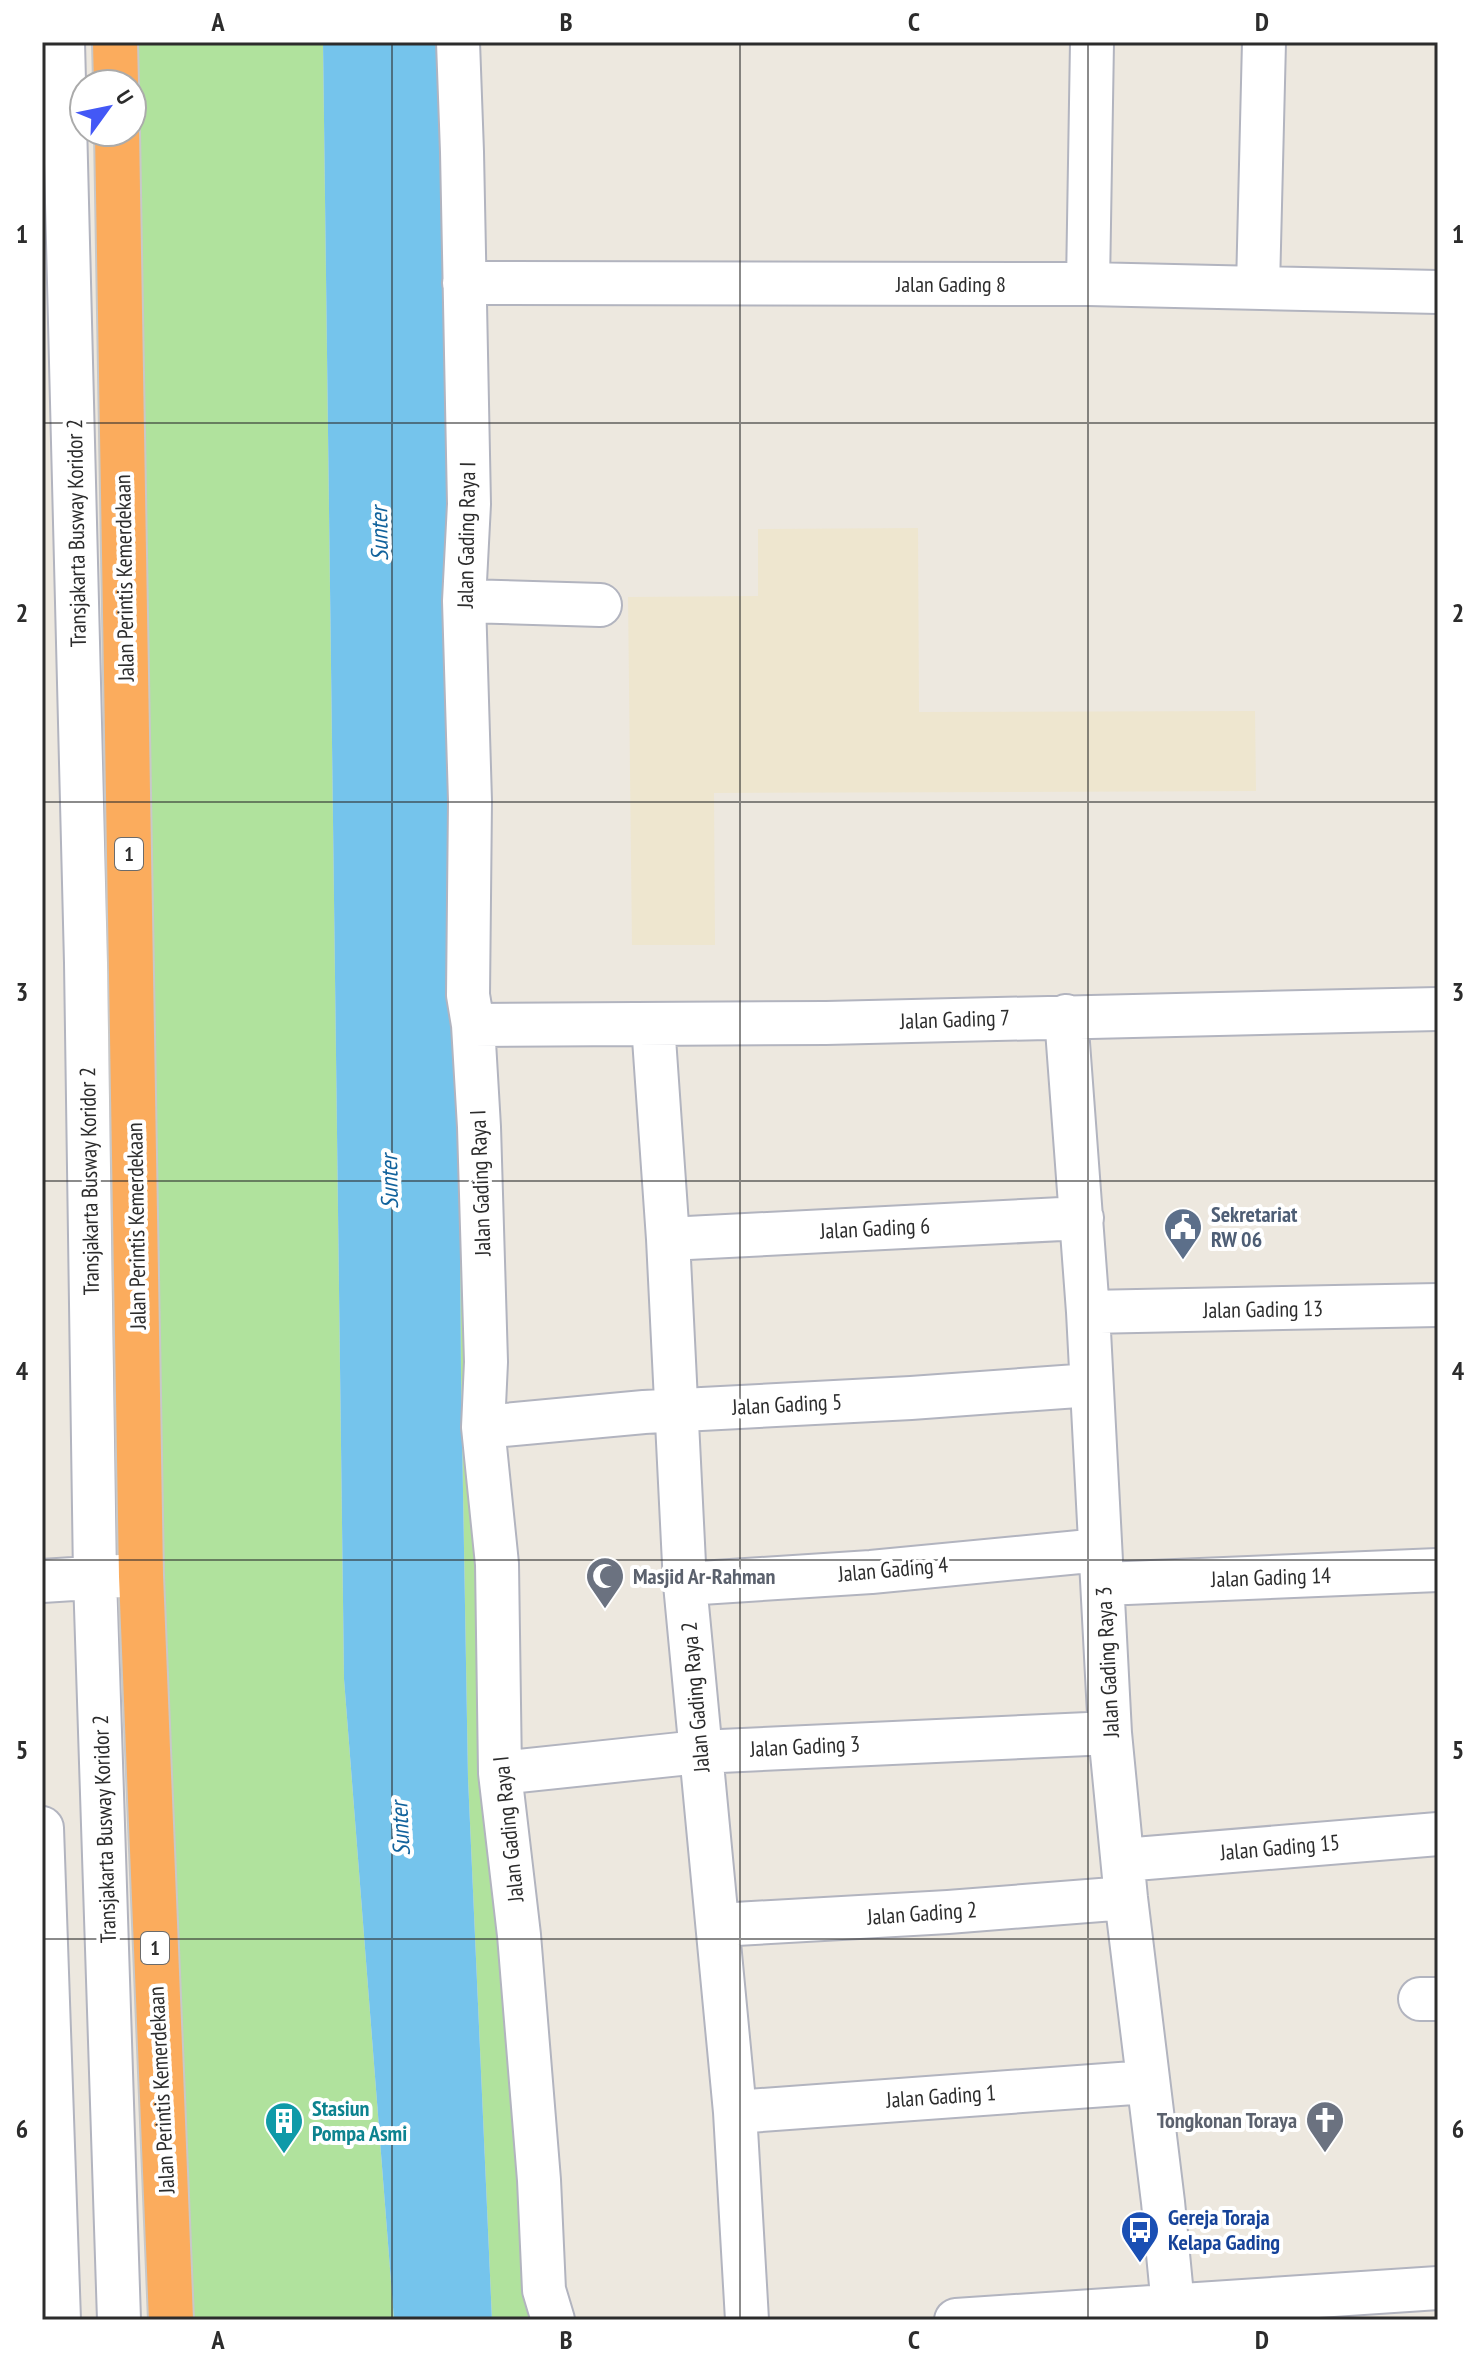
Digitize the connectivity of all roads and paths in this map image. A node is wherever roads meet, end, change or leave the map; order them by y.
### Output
1 (63, 42) edge
2 (115, 42) edge
3 (458, 42) edge
4 (1092, 42) edge
5 (1264, 42) edge
6 (116, 68) edge
7 (117, 148) edge
8 (464, 283) junction
9 (1088, 284) junction
10 (1258, 287) junction
11 (1438, 292) edge
12 (464, 601) junction
13 (600, 605) dead end
14 (1438, 1009) edge
15 (1066, 1016) junction
16 (653, 1024) junction
17 (473, 1025) junction
18 (1082, 1218) junction
19 (668, 1239) junction
20 (1438, 1305) edge
21 (1088, 1312) junction
22 (1091, 1385) junction
23 (675, 1410) junction
24 (483, 1427) junction
25 (1102, 1567) junction
26 (1438, 1570) edge
27 (141, 1576) junction
28 (95, 1577) junction
29 (42, 1581) edge
30 (685, 1584) junction
31 (1110, 1733) junction
32 (699, 1752) junction
33 (500, 1773) junction
34 (42, 1828) edge
35 (1438, 1834) edge
36 (1124, 1879) junction
37 (718, 1925) junction
38 (1147, 2082) junction
39 (735, 2112) junction
40 (1438, 2288) edge
41 (1173, 2306) junction
42 (59, 2320) edge
43 (119, 2320) edge
44 (171, 2320) edge
45 (553, 2320) edge
46 (747, 2320) edge
47 (956, 2320) edge

1 - 28 street, Transjakarta Busway Koridor 2
2 - 6 highway
3 - 8 street, Jalan Gading Raya I
4 - 9 street
5 - 10 street
7 - 27 highway, Jalan Perintis Kemerdekaan / 1
8 - 9 street, Jalan Gading 8
8 - 12 street, Jalan Gading Raya I
9 - 10 street, Jalan Gading 8
10 - 11 street, Jalan Gading 8
12 - 13 street
12 - 17 street, Jalan Gading Raya I
14 - 15 street, Jalan Gading 7
15 - 16 street, Jalan Gading 7
15 - 18 street, Jalan Gading Raya 3
16 - 17 street, Jalan Gading 7
16 - 19 street, Jalan Gading Raya 2
17 - 24 street, Jalan Gading Raya I
18 - 19 street, Jalan Gading 6
18 - 21 street, Jalan Gading Raya 3
19 - 23 street, Jalan Gading Raya 2
20 - 21 street, Jalan Gading 13
21 - 22 street, Jalan Gading Raya 3
22 - 23 street, Jalan Gading 5
22 - 25 street, Jalan Gading Raya 3
23 - 24 street, Jalan Gading 5
23 - 30 street, Jalan Gading Raya 2
24 - 33 street, Jalan Gading Raya I
25 - 26 street, Jalan Gading 14
25 - 30 street, Jalan Gading 4
25 - 31 street, Jalan Gading Raya 3
27 - 28 street
27 - 44 highway, Jalan Perintis Kemerdekaan / 1
28 - 29 street
28 - 43 street, Transjakarta Busway Koridor 2
30 - 32 street, Jalan Gading Raya 2
31 - 32 street, Jalan Gading 3
31 - 36 street, Jalan Gading Raya 3
32 - 33 street, Jalan Gading 3
32 - 37 street, Jalan Gading Raya 2
33 - 45 street, Jalan Gading Raya I
34 - 42 street
35 - 36 street, Jalan Gading 15
36 - 37 street, Jalan Gading 2
36 - 38 street, Jalan Gading Raya 3
37 - 39 street, Jalan Gading Raya 2
38 - 39 street, Jalan Gading 1
38 - 41 street, Jalan Gading Raya 3
39 - 46 street, Jalan Gading Raya 2
40 - 41 street
41 - 47 street

